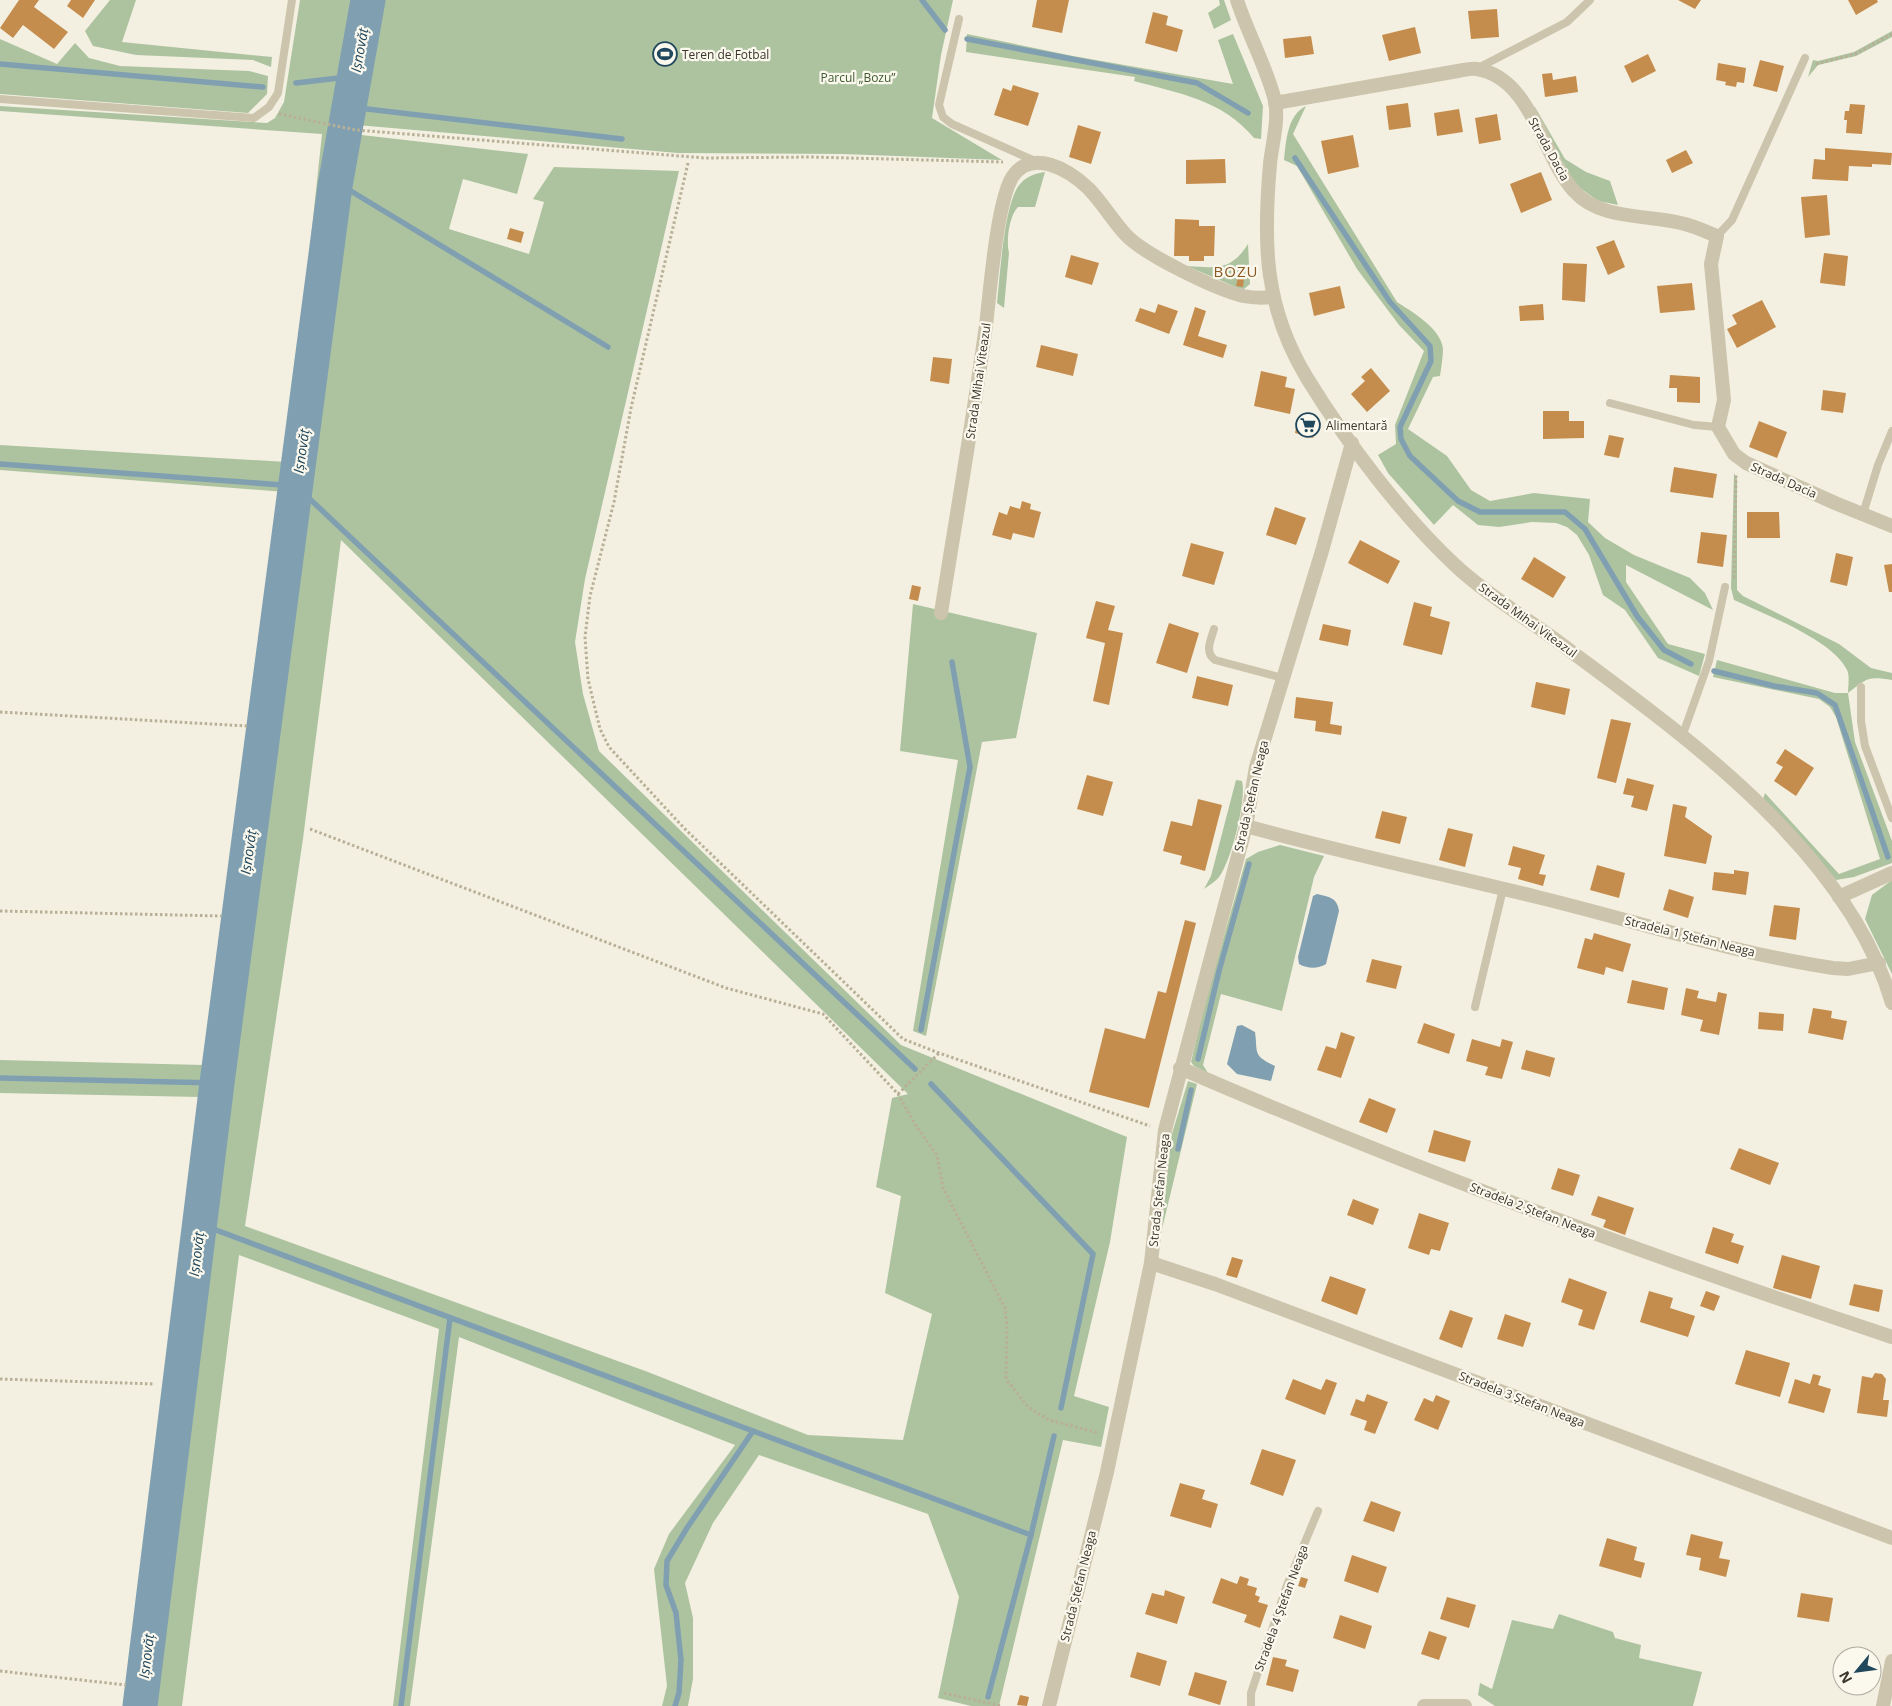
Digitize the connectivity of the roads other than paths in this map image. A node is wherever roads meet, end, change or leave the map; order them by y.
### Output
1 (292, 0) edge
2 (1237, 0) edge
3 (1590, 0) edge
4 (959, 19) dead end
5 (1806, 58) dead end
6 (1476, 69) junction
7 (0, 99) edge
8 (1275, 103) junction
9 (1036, 162) junction
10 (1717, 236) junction
11 (1273, 297) junction
12 (1610, 403) dead end
13 (1718, 428) junction
14 (1892, 431) edge
15 (1352, 443) junction
16 (1863, 514) junction
17 (1892, 526) edge
18 (1726, 587) dead end
19 (941, 613) dead end
20 (1214, 629) dead end
21 (1283, 678) junction
22 (1861, 687) dead end
23 (1682, 734) junction
24 (1892, 818) edge
25 (1246, 826) junction
26 (1892, 873) edge
27 (1503, 889) junction
28 (1839, 896) junction
29 (1879, 963) junction
30 (1892, 1003) edge
31 (1475, 1007) dead end
32 (1180, 1068) junction
33 (1151, 1263) junction
34 (1892, 1337) edge
35 (1318, 1511) dead end
36 (1892, 1538) edge
37 (1892, 1661) edge
38 (1049, 1706) edge
39 (1251, 1706) edge
40 (1424, 1706) edge
41 (1465, 1706) edge
42 (1884, 1706) edge

1 - 7 lane
2 - 8 street, Strada Mihai Viteazul
3 - 6 lane
4 - 9 lane
5 - 10 lane
6 - 8 street
6 - 10 street, Strada Dacia
8 - 11 street, Strada Mihai Viteazul
9 - 11 street
9 - 19 street, Strada Mihai Viteazul
10 - 13 street
11 - 15 street, Strada Mihai Viteazul
12 - 13 lane
13 - 16 street, Strada Dacia
14 - 16 lane
15 - 21 street, Strada Ștefan Neaga
15 - 23 street, Strada Mihai Viteazul
16 - 17 street, Strada Dacia
18 - 23 lane
20 - 21 lane
21 - 25 street, Strada Ștefan Neaga
22 - 24 lane
23 - 28 street, Strada Mihai Viteazul
25 - 27 street, Stradela 1 Ștefan Neaga
25 - 32 street, Strada Ștefan Neaga
26 - 28 street
27 - 29 street, Stradela 1 Ștefan Neaga
27 - 31 lane
28 - 29 street, Strada Mihai Viteazul
29 - 30 street, Strada Mihai Viteazul
32 - 33 street, Strada Ștefan Neaga
32 - 34 street, Stradela 2 Ștefan Neaga
33 - 36 street, Stradela 3 Ștefan Neaga
33 - 38 street, Strada Ștefan Neaga
35 - 39 lane, Stradela 4 Ștefan Neaga
37 - 42 street
40 - 41 street

